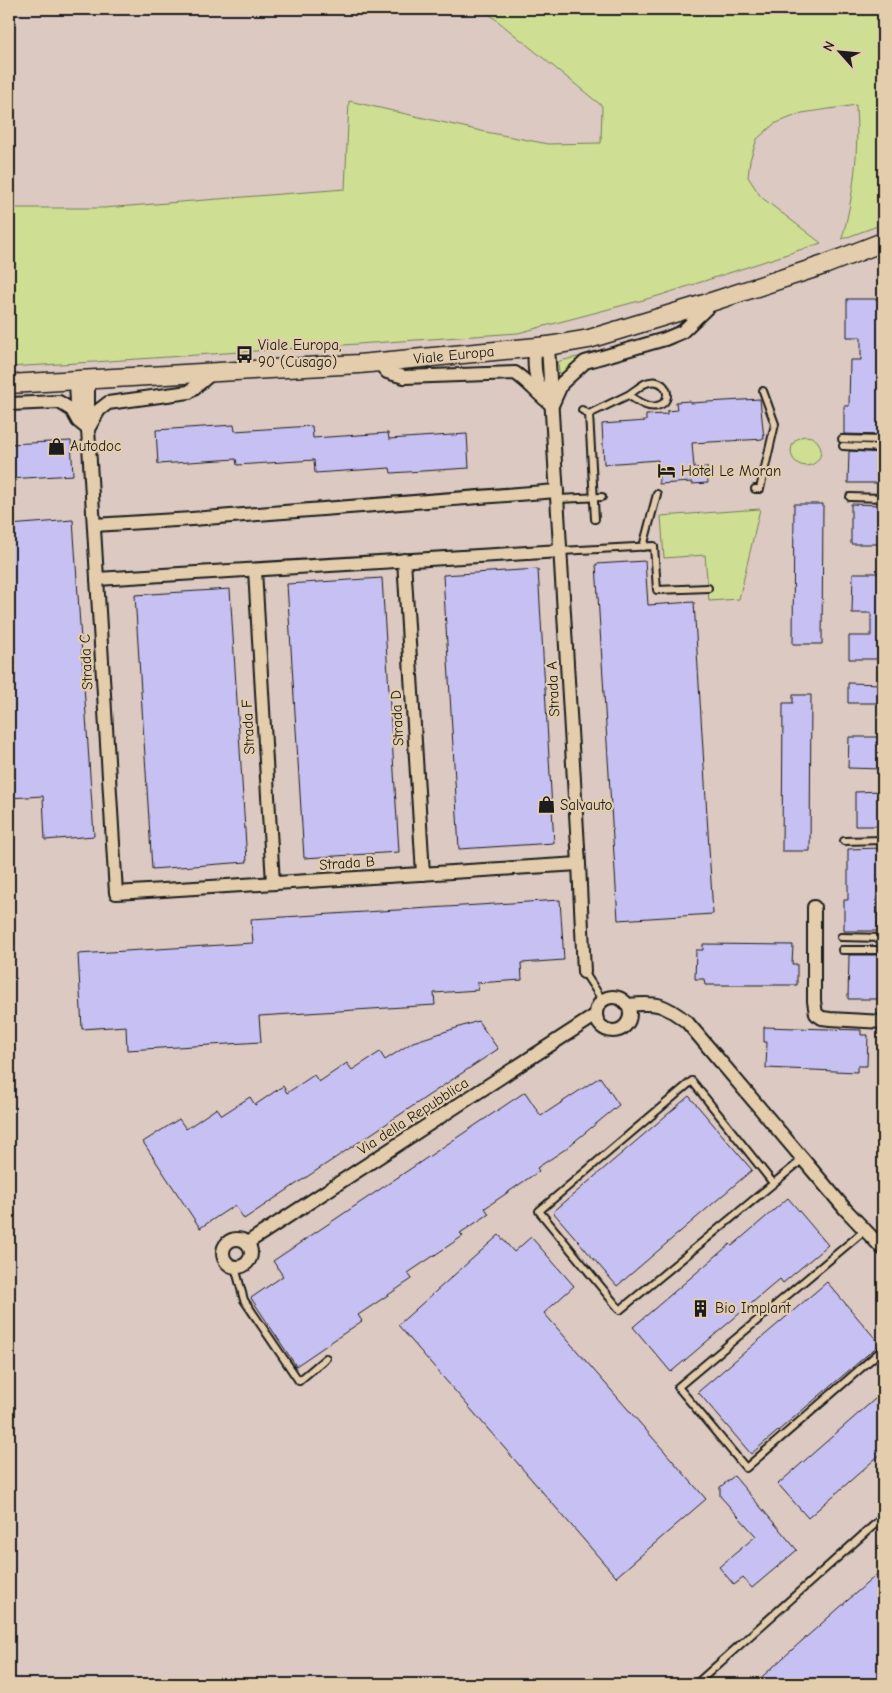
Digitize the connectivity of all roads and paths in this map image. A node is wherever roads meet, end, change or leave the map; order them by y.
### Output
1 (883, 242) edge
2 (714, 301) junction
3 (541, 347) junction
4 (378, 362) junction
5 (212, 373) junction
6 (82, 380) junction
7 (9, 384) edge
8 (764, 391) dead end
9 (628, 395) junction
10 (9, 404) edge
11 (552, 405) junction
12 (582, 410) dead end
13 (589, 414) junction
14 (88, 429) junction
15 (842, 438) dead end
16 (883, 440) edge
17 (843, 446) dead end
18 (883, 448) edge
19 (755, 489) dead end
20 (657, 494) dead end
21 (557, 495) junction
22 (594, 497) junction
23 (602, 497) dead end
24 (850, 497) dead end
25 (883, 498) edge
26 (595, 520) dead end
27 (94, 525) junction
28 (643, 547) junction
29 (561, 551) junction
30 (404, 560) junction
31 (255, 570) junction
32 (97, 579) junction
33 (708, 588) dead end
34 (883, 840) edge
35 (844, 841) dead end
36 (579, 864) junction
37 (422, 874) junction
38 (273, 883) junction
39 (116, 893) joint
40 (814, 907) dead end
41 (841, 937) dead end
42 (883, 938) edge
43 (842, 950) dead end
44 (883, 950) edge
45 (584, 972) joint
46 (602, 1001) junction
47 (628, 1005) junction
48 (596, 1015) junction
49 (883, 1022) edge
50 (803, 1159) junction
51 (773, 1184) junction
52 (865, 1230) junction
53 (247, 1243) junction
54 (883, 1249) edge
55 (235, 1267) junction
56 (883, 1349) edge
57 (326, 1358) dead end
58 (883, 1517) edge
59 (696, 1684) edge

1 - 2 main road, Viale Europa
2 - 3 main road, Viale Europa
2 - 11 street, Strada A
3 - 4 main road, Viale Europa
3 - 11 street, Strada A
4 - 5 main road, Viale Europa
4 - 11 street
5 - 6 main road, Viale Europa
5 - 14 street
6 - 7 main road, Viale Europa
6 - 14 street, Strada C
8 - 19 lane
9 - 9 lane
9 - 13 lane
10 - 14 street
11 - 21 street, Strada A
12 - 13 lane
13 - 22 lane
14 - 27 street, Strada C
15 - 16 lane
17 - 18 lane
20 - 28 lane
21 - 22 lane
21 - 27 street
21 - 29 street, Strada A
22 - 23 lane
22 - 26 lane
24 - 25 lane
27 - 32 street, Strada C
28 - 29 lane
28 - 33 lane
29 - 30 street
29 - 36 street, Strada A
30 - 31 street
30 - 37 street, Strada D
31 - 32 street
31 - 38 street, Strada F
32 - 39 street, Strada C
34 - 35 lane
36 - 37 street, Strada B
36 - 45 street, Strada A
37 - 38 street, Strada B
38 - 39 street, Strada B
40 - 49 street
41 - 42 lane
43 - 44 lane
45 - 46 lane
46 - 47 street
46 - 48 street
47 - 48 street
47 - 50 street
48 - 53 street, Via della Repubblica
50 - 51 lane
50 - 52 street
51 - 51 lane
52 - 54 street
52 - 56 lane
53 - 55 street
53 - 55 street
55 - 57 lane
58 - 59 lane

